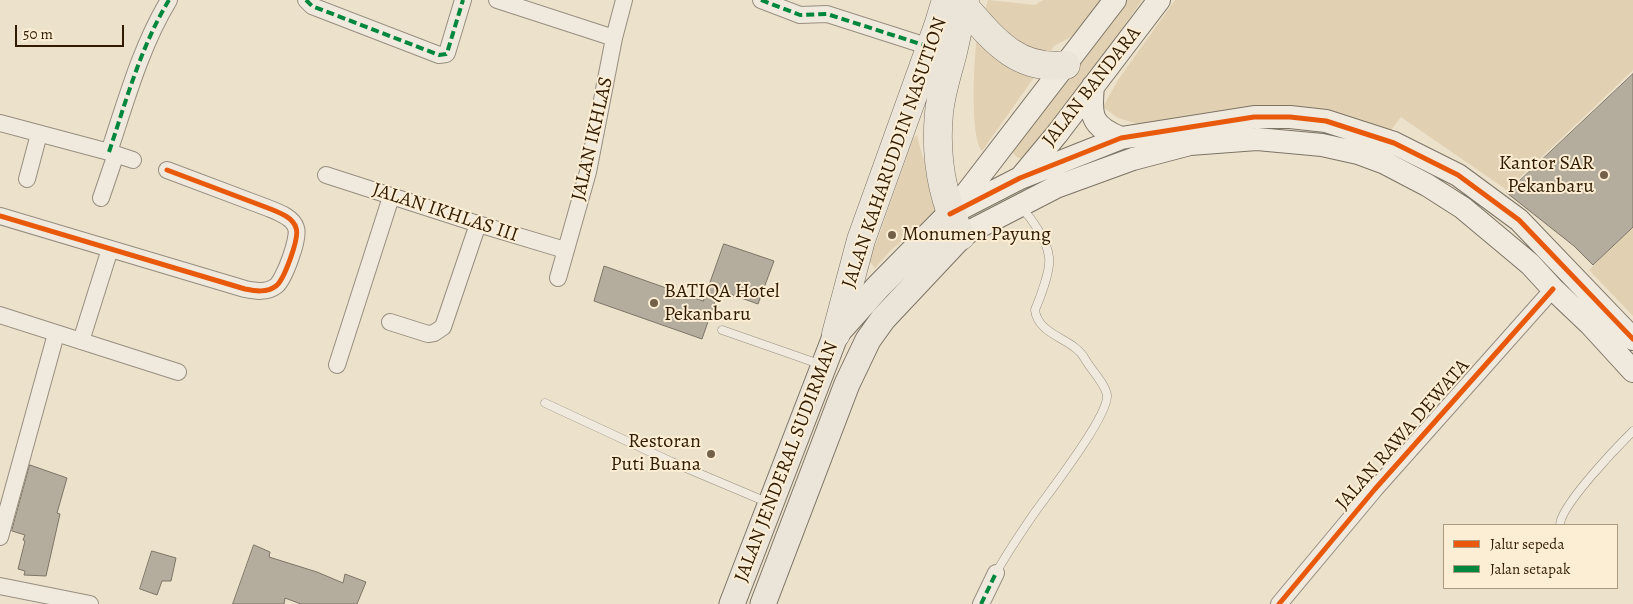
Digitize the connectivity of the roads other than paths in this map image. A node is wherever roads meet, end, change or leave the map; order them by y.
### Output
1 (169, 0) edge
2 (306, 0) edge
3 (463, 0) edge
4 (496, 0) edge
5 (624, 0) edge
6 (761, 0) edge
7 (1114, 0) edge
8 (1159, 0) edge
9 (958, 2) edge
10 (614, 38) junction
11 (930, 47) junction
12 (1066, 65) junction
13 (1094, 86) junction
14 (0, 123) edge
15 (39, 134) junction
16 (1121, 138) junction
17 (113, 153) junction
18 (133, 160) dead end
19 (167, 170) dead end
20 (326, 175) dead end
21 (1020, 178) junction
22 (27, 179) dead end
23 (391, 197) junction
24 (100, 198) dead end
25 (1020, 205) junction
26 (0, 216) edge
27 (478, 224) junction
28 (955, 225) junction
29 (110, 249) junction
30 (565, 250) junction
31 (558, 278) dead end
32 (1553, 289) junction
33 (0, 315) edge
34 (390, 322) dead end
35 (722, 330) dead end
36 (56, 334) junction
37 (836, 334) junction
38 (1633, 339) edge
39 (81, 341) junction
40 (337, 365) dead end
41 (824, 366) junction
42 (1633, 371) edge
43 (178, 372) dead end
44 (545, 403) dead end
45 (1633, 431) edge
46 (770, 504) junction
47 (1560, 524) edge
48 (0, 537) edge
49 (996, 573) joint
50 (0, 586) edge
51 (90, 604) edge
52 (732, 604) edge
53 (763, 604) edge
54 (981, 604) edge
55 (1279, 604) edge

1 - 17 street
2 - 3 street
4 - 10 street
5 - 10 street, JALAN IKHLAS
6 - 11 street
7 - 12 street, JALAN BANDARA
8 - 13 street, JALAN BANDARA
9 - 11 highway, JALAN KAHARUDDIN NASUTION
9 - 12 highway
9 - 28 highway, JALAN KAHARUDDIN NASUTION
10 - 30 street, JALAN IKHLAS
11 - 37 highway, JALAN KAHARUDDIN NASUTION
12 - 28 street, JALAN BANDARA
13 - 16 street
13 - 21 street, JALAN BANDARA
14 - 15 street
15 - 17 street
15 - 22 street
16 - 21 street
16 - 38 street
17 - 18 street
17 - 24 street
19 - 29 street
20 - 23 street, JALAN IKHLAS III
21 - 28 street
23 - 27 street, JALAN IKHLAS III
23 - 40 street
25 - 28 street
25 - 32 street
25 - 49 lane
26 - 29 street
27 - 30 street, JALAN IKHLAS III
27 - 34 street
28 - 37 main road, JALAN JENDERAL SUDIRMAN
28 - 53 main road, JALAN JENDERAL SUDIRMAN
29 - 39 street
30 - 31 street, JALAN IKHLAS
32 - 42 street
32 - 55 street, JALAN RAWA DEWATA
33 - 36 street
35 - 41 lane
36 - 39 street
36 - 48 street
37 - 41 main road, JALAN JENDERAL SUDIRMAN
39 - 43 street
41 - 46 main road, JALAN JENDERAL SUDIRMAN
44 - 46 lane
45 - 47 lane
46 - 52 main road, JALAN JENDERAL SUDIRMAN
49 - 54 street
50 - 51 street

